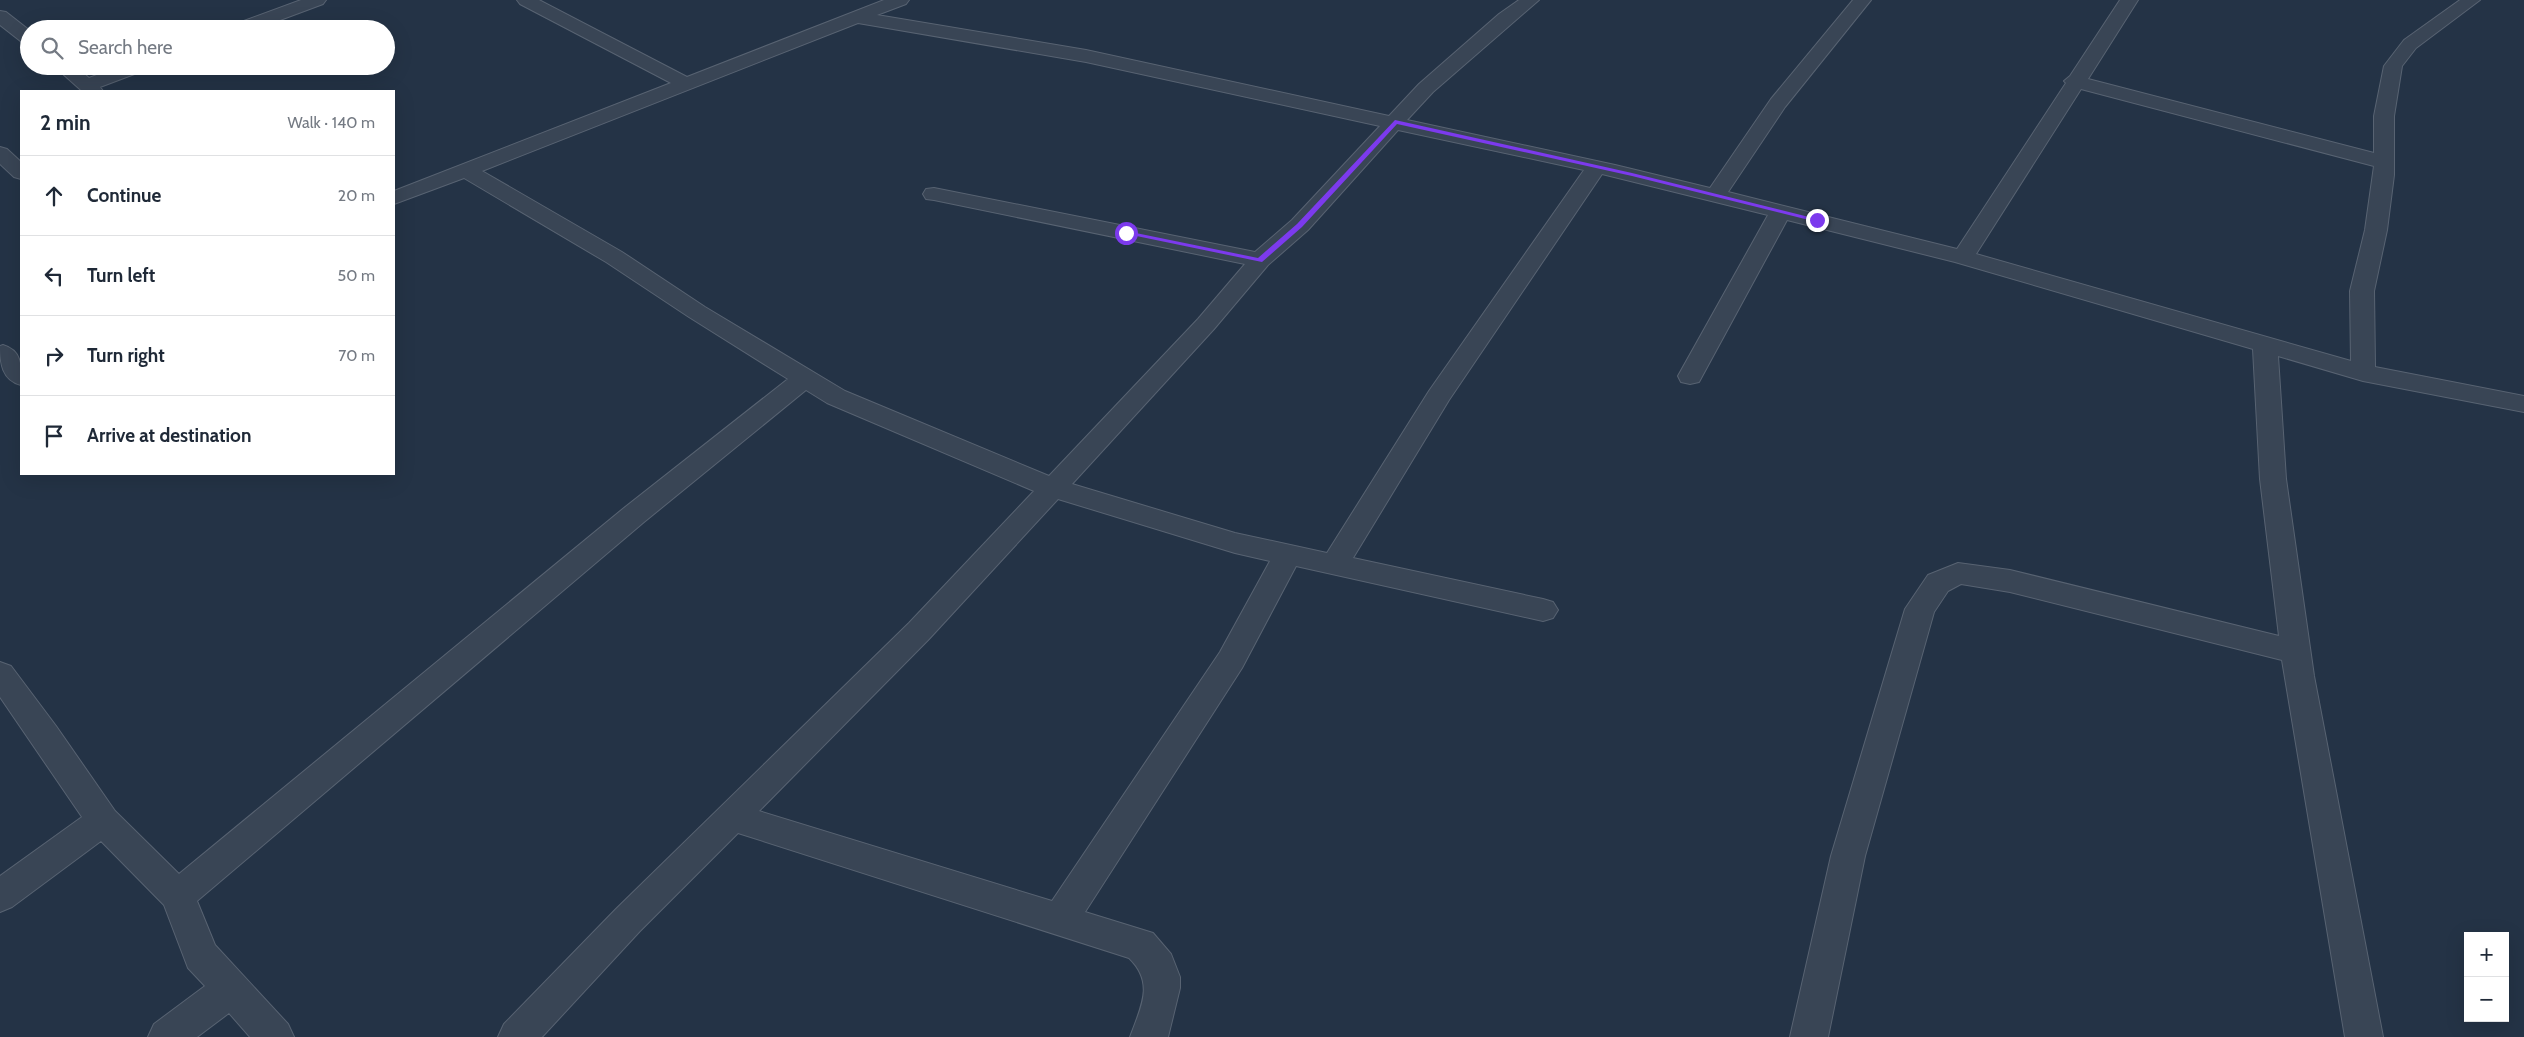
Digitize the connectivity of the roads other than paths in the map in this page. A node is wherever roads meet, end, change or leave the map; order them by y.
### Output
1 (317, 0) edge
2 (526, 0) edge
3 (900, 0) edge
4 (1530, 0) edge
5 (1862, 0) edge
6 (2129, 0) edge
7 (2471, 0) edge
8 (0, 16) edge
9 (856, 17) junction
10 (263, 20) edge
11 (20, 32) edge
12 (74, 75) edge
13 (118, 75) edge
14 (2074, 81) junction
15 (687, 84) junction
16 (90, 88) edge
17 (1395, 122) junction
18 (0, 153) edge
19 (2384, 162) junction
20 (1597, 167) junction
21 (466, 170) junction
22 (20, 172) edge
23 (934, 194) dead end
24 (1716, 194) junction
25 (395, 198) edge
26 (1781, 211) junction
27 (1963, 257) junction
28 (1260, 260) junction
29 (2265, 346) junction
30 (8, 351) edge
31 (2362, 373) junction
32 (20, 375) edge
33 (1690, 376) dead end
34 (805, 378) junction
35 (2524, 404) edge
36 (1050, 487) junction
37 (1288, 554) junction
38 (1334, 565) junction
39 (1543, 610) dead end
40 (2296, 652) junction
41 (0, 674) edge
42 (732, 817) junction
43 (103, 822) junction
44 (0, 896) edge
45 (178, 896) junction
46 (1060, 919) junction
47 (231, 989) junction
48 (167, 1037) edge
49 (275, 1037) edge
50 (517, 1037) edge
51 (1149, 1037) edge
52 (1809, 1037) edge
53 (2364, 1037) edge

1 - 10 street
2 - 15 street
3 - 9 street
4 - 17 street
5 - 24 street
6 - 14 street
7 - 19 street
8 - 11 street
9 - 15 street
9 - 17 street
12 - 16 street
13 - 16 street
14 - 19 street
14 - 27 street
15 - 21 street
17 - 20 street
17 - 28 street
18 - 22 street
19 - 31 street
20 - 24 street
20 - 38 street
21 - 25 street
21 - 34 street
23 - 28 street
24 - 26 street
26 - 27 street
26 - 33 street
27 - 29 street
28 - 36 street
29 - 31 street
29 - 40 street
30 - 32 street
31 - 35 street
34 - 36 street
34 - 45 street
36 - 37 street
36 - 42 street
37 - 38 street
37 - 46 street
38 - 39 street
40 - 52 street
40 - 53 street
41 - 43 street
42 - 46 street
42 - 50 street
43 - 44 street
43 - 45 street
45 - 47 street
46 - 51 street
47 - 48 street
47 - 49 street

